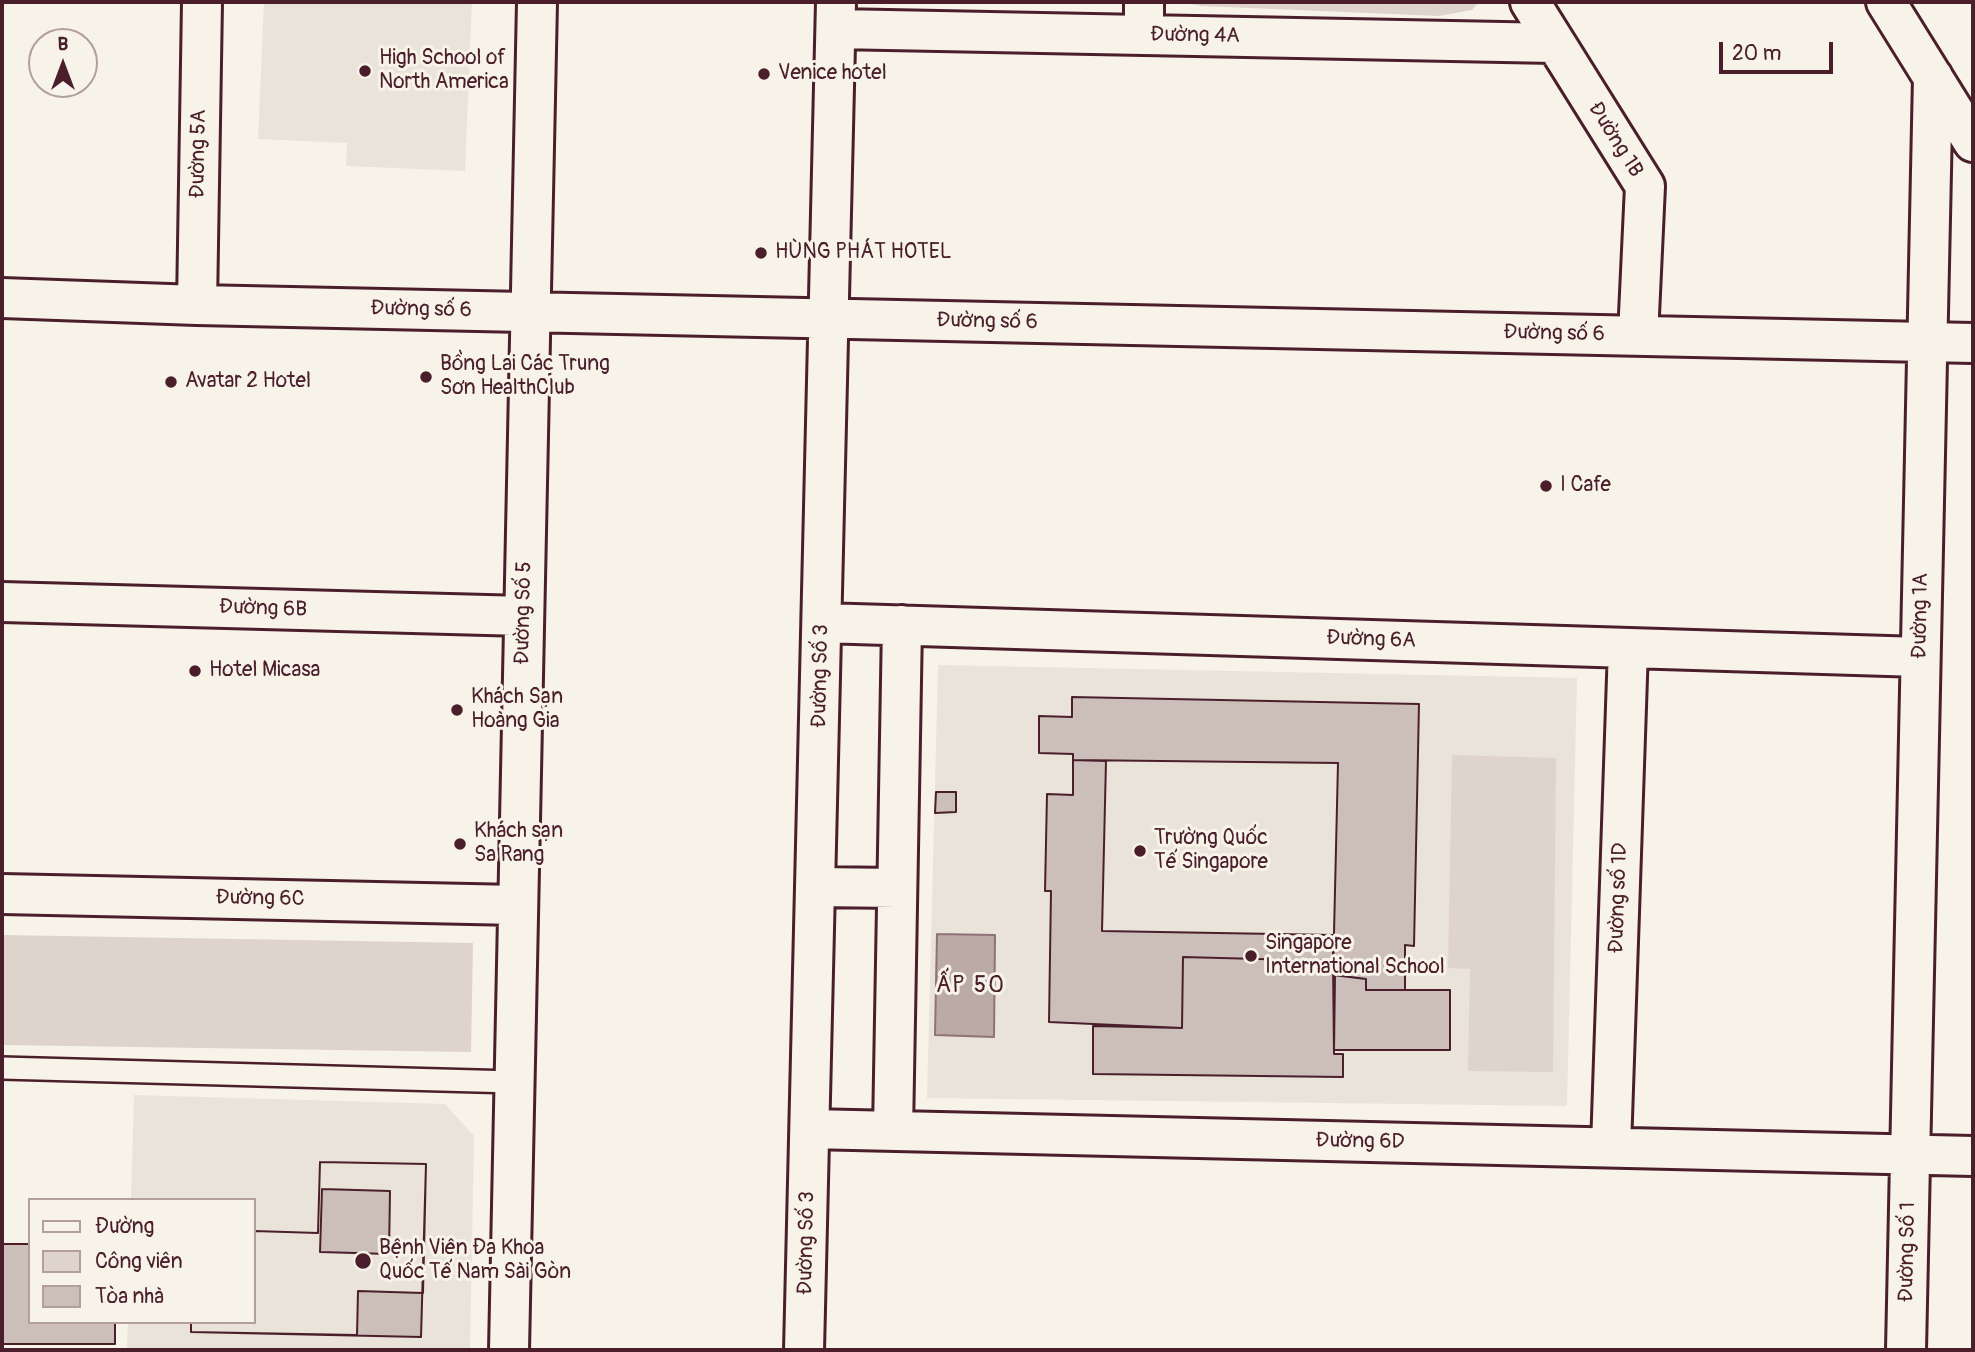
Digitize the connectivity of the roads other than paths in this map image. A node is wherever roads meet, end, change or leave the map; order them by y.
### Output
1 (202, 2) edge
2 (537, 2) edge
3 (1530, 2) edge
4 (1886, 2) edge
5 (836, 15) edge
6 (1144, 18) edge
7 (1554, 43) junction
8 (1933, 77) junction
9 (1973, 142) edge
10 (2, 298) edge
11 (197, 305) junction
12 (530, 313) junction
13 (829, 319) junction
14 (1638, 336) junction
15 (1927, 342) junction
16 (1973, 343) edge
17 (2, 602) edge
18 (524, 617) junction
19 (822, 623) junction
20 (902, 625) junction
21 (1628, 648) junction
22 (1920, 657) junction
23 (816, 887) junction
24 (897, 888) junction
25 (2, 894) edge
26 (517, 905) junction
27 (2, 1068) edge
28 (514, 1082) junction
29 (810, 1129) junction
30 (892, 1130) junction
31 (1611, 1147) junction
32 (1910, 1154) junction
33 (1973, 1156) edge
34 (509, 1350) edge
35 (804, 1350) edge
36 (1906, 1350) edge

1 - 11 street, Đường 5A
2 - 12 street, Đường Số 5
3 - 7 street, Đường 1B
4 - 8 street
5 - 6 street, Đường 4A
5 - 13 street, Đường Số 3
6 - 7 street, Đường 4A
7 - 14 street, Đường 1B
8 - 9 street
8 - 15 street, Đường 1A
10 - 11 street, Đường số 6
11 - 12 street, Đường số 6
12 - 13 street, Đường số 6
12 - 18 street, Đường Số 5
13 - 14 street, Đường số 6
13 - 19 street, Đường Số 3
14 - 15 street, Đường số 6
15 - 16 street, Đường số 6
15 - 22 street, Đường 1A
17 - 18 street, Đường 6B
18 - 26 street, Đường Số 5
19 - 20 street, Đường 6A
19 - 23 street, Đường Số 3
20 - 21 street, Đường 6A
20 - 24 street
21 - 22 street, Đường 6A
21 - 31 street, Đường số 1D
22 - 32 street, Đường 1A
23 - 24 street
23 - 29 street, Đường Số 3
24 - 30 street
25 - 26 street, Đường 6C
26 - 28 street, Đường Số 5
27 - 28 lane
28 - 34 street, Đường Số 5
29 - 30 street, Đường 6D
29 - 35 street, Đường Số 3
30 - 31 street, Đường 6D
31 - 32 street, Đường 6D
32 - 33 street
32 - 36 street, Đường Số 1

